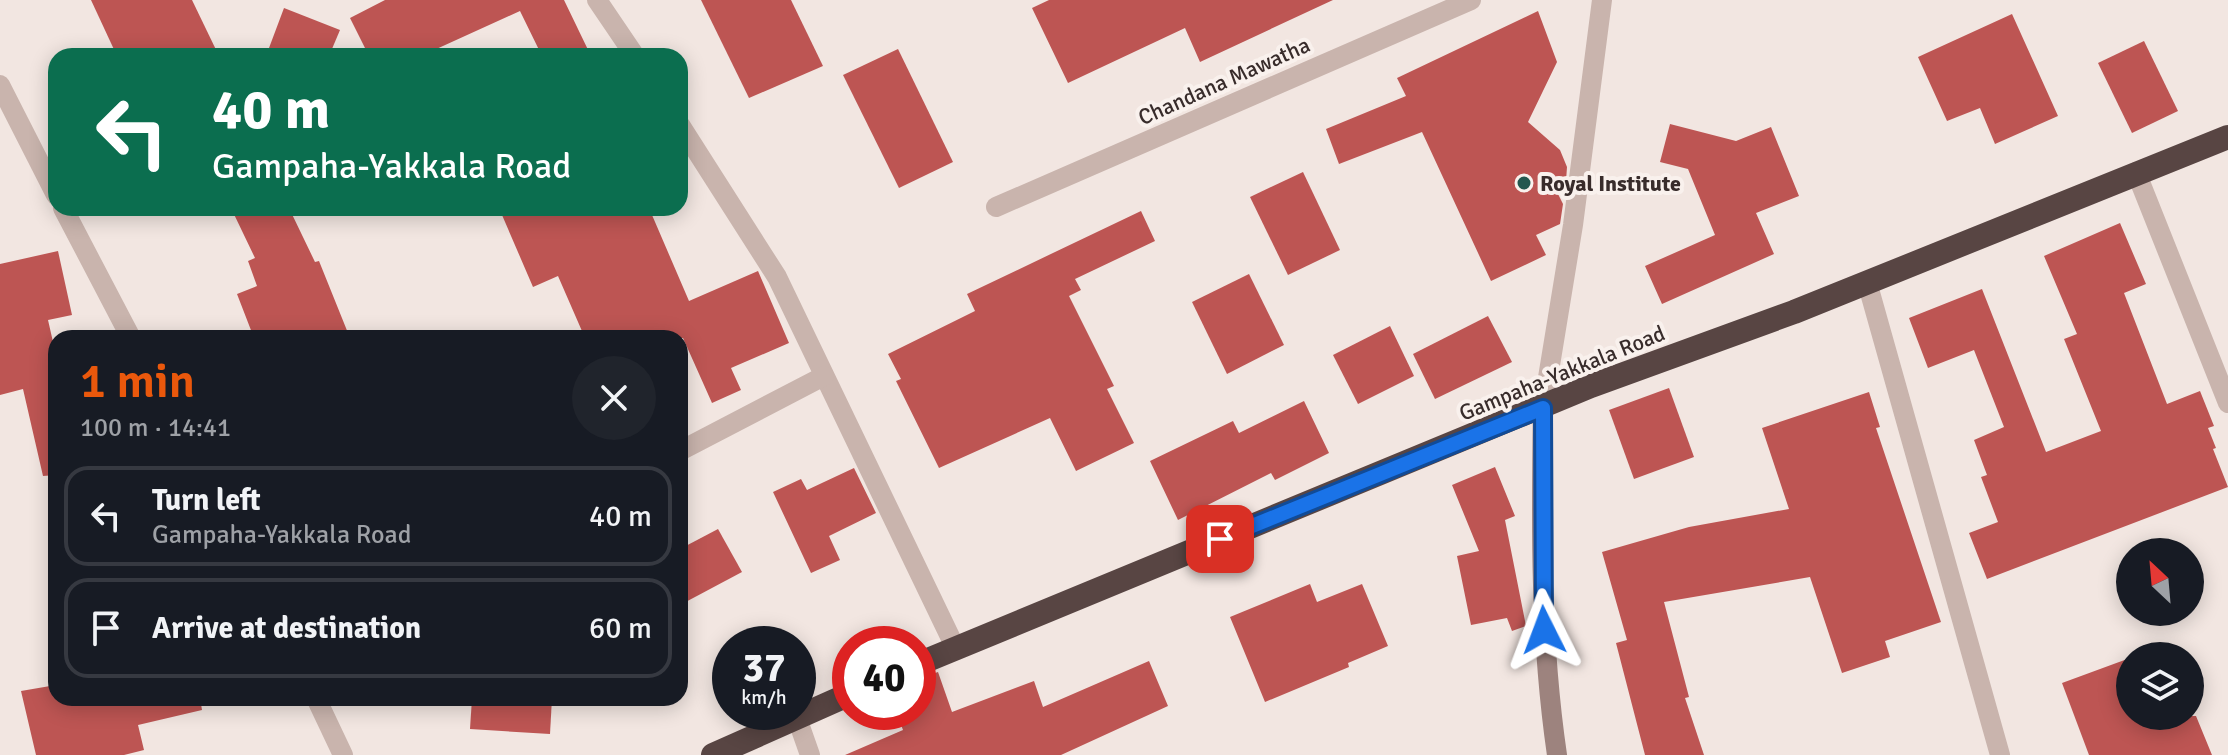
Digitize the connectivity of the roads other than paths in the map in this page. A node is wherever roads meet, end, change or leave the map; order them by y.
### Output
1 (597, 0) edge
2 (1471, 0) edge
3 (1602, 0) edge
4 (630, 48) edge
5 (0, 85) edge
6 (2228, 137) edge
7 (688, 138) edge
8 (2136, 172) junction
9 (48, 179) edge
10 (996, 207) dead end
11 (67, 216) edge
12 (1867, 282) junction
13 (127, 330) edge
14 (824, 376) junction
15 (2228, 403) edge
16 (1543, 408) junction
17 (688, 447) edge
18 (955, 647) junction
19 (936, 656) edge
20 (320, 706) edge
21 (770, 730) edge
22 (801, 730) edge
23 (343, 755) edge
24 (713, 755) edge
25 (810, 755) edge
26 (1557, 755) edge
27 (2000, 755) edge

1 - 4 street
2 - 10 street, Chandana Mawatha
3 - 16 street
5 - 9 street
6 - 8 highway, Gampaha-Yakkala Road
7 - 14 street
8 - 12 highway, Gampaha-Yakkala Road
8 - 15 street
11 - 13 street
12 - 16 highway, Gampaha-Yakkala Road
12 - 27 street
14 - 17 street
14 - 18 street
16 - 18 highway, Gampaha-Yakkala Road
16 - 26 street
18 - 19 highway, Gampaha-Yakkala Road
20 - 23 street
21 - 24 highway
22 - 25 street

